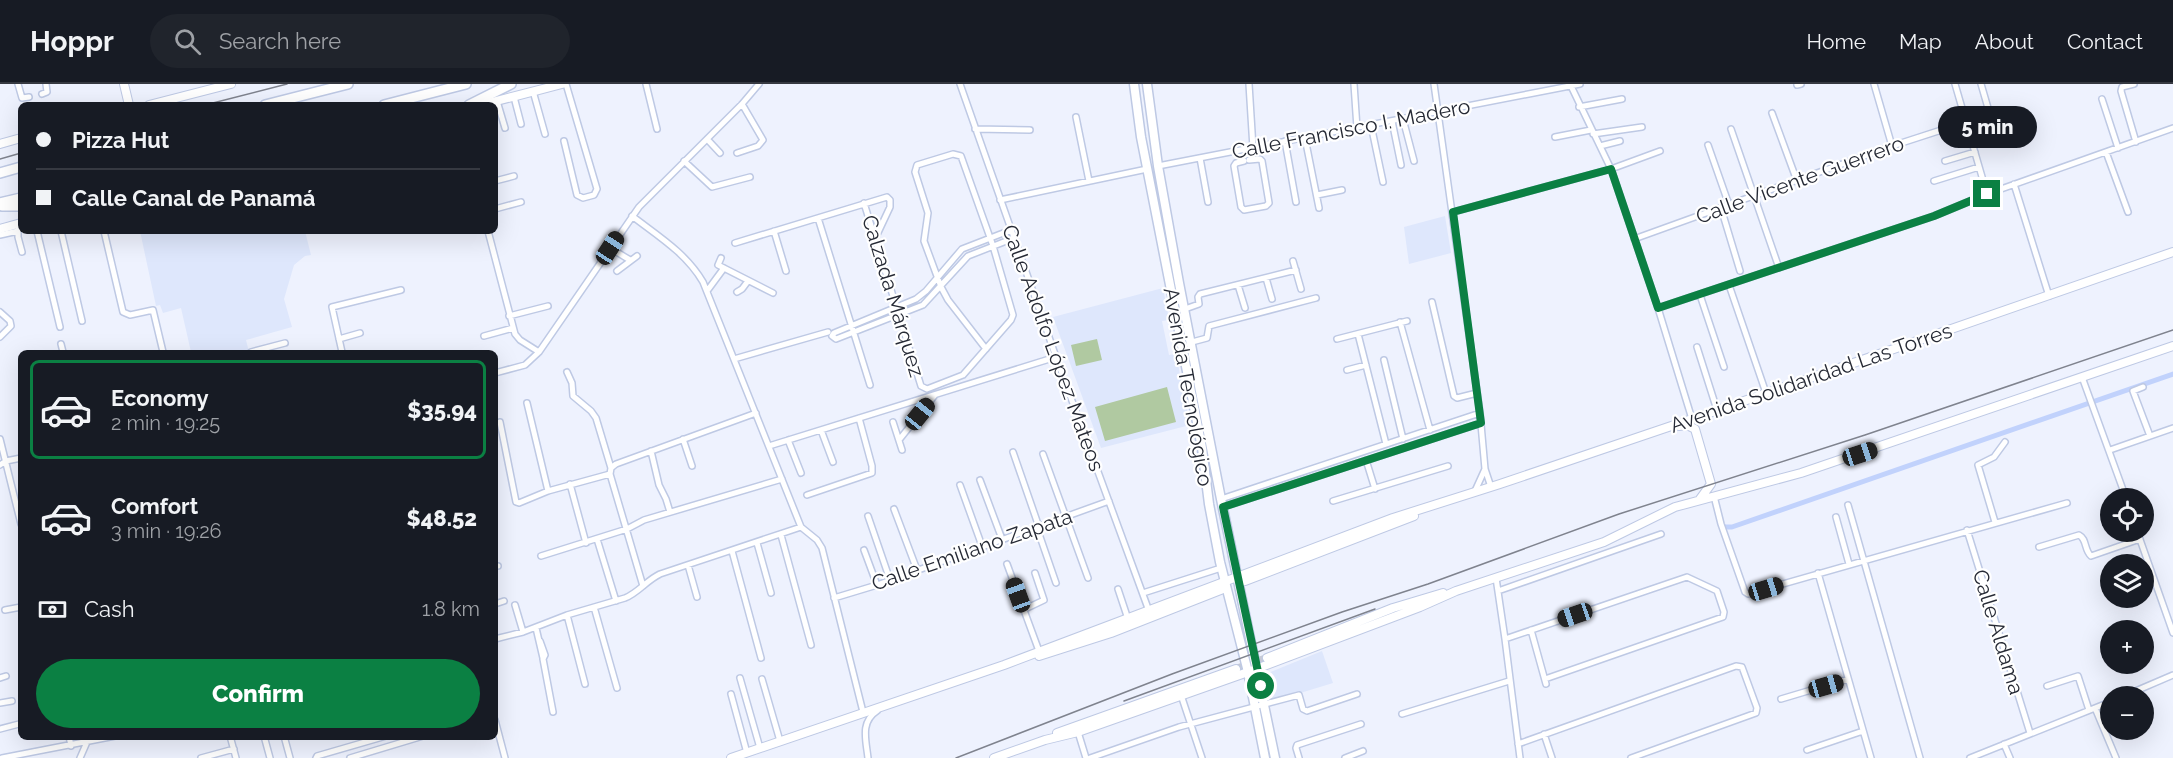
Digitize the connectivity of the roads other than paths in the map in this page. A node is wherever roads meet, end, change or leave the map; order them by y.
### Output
1 (18, 84) edge
2 (46, 84) edge
3 (124, 84) edge
4 (231, 84) edge
5 (348, 84) edge
6 (465, 84) edge
7 (511, 84) edge
8 (564, 84) edge
9 (646, 84) edge
10 (759, 84) edge
11 (960, 84) edge
12 (1134, 84) edge
13 (1147, 84) edge
14 (1250, 84) edge
15 (1354, 84) edge
16 (1434, 84) edge
17 (1580, 84) edge
18 (1874, 84) edge
19 (1955, 84) edge
20 (1981, 84) edge
21 (2134, 84) edge
22 (1571, 86) junction
23 (1548, 87) edge
24 (533, 92) junction
25 (42, 94) dead end
26 (29, 97) dead end
27 (514, 97) junction
28 (1622, 99) dead end
29 (2102, 99) dead end
30 (497, 101) joint
31 (128, 102) edge
32 (161, 102) edge
33 (277, 102) edge
34 (396, 102) edge
35 (475, 102) edge
36 (493, 102) edge
37 (498, 104) edge
38 (742, 104) junction
39 (1579, 107) junction
40 (1988, 108) dead end
41 (1437, 112) junction
42 (1772, 113) dead end
43 (1076, 117) dead end
44 (1403, 119) junction
45 (1392, 121) junction
46 (1966, 122) junction
47 (520, 124) dead end
48 (1371, 125) junction
49 (505, 128) dead end
50 (1357, 128) junction
51 (1642, 128) dead end
52 (2173, 128) edge
53 (657, 129) dead end
54 (975, 129) junction
55 (1731, 129) dead end
56 (1030, 130) dead end
57 (1592, 132) junction
58 (545, 134) dead end
59 (1555, 137) dead end
60 (1305, 138) junction
61 (18, 139) edge
62 (707, 139) junction
63 (564, 141) dead end
64 (1285, 141) junction
65 (1620, 141) dead end
66 (2136, 142) junction
67 (0, 144) edge
68 (1708, 145) dead end
69 (1600, 146) junction
70 (1892, 146) junction
71 (1253, 148) junction
72 (2118, 148) junction
73 (1246, 149) junction
74 (1659, 151) dead end
75 (1975, 152) junction
76 (2106, 152) junction
77 (720, 153) dead end
78 (737, 153) dead end
79 (1200, 158) junction
80 (1246, 159) junction
81 (684, 161) junction
82 (1414, 161) dead end
83 (1945, 161) dead end
84 (1401, 165) dead end
85 (1158, 166) junction
86 (1979, 166) junction
87 (18, 169) edge
88 (1147, 169) junction
89 (1611, 169) junction
90 (0, 173) edge
91 (514, 176) dead end
92 (750, 177) dead end
93 (498, 180) edge
94 (1089, 181) junction
95 (1797, 181) junction
96 (1934, 181) dead end
97 (1383, 182) dead end
98 (2014, 184) junction
99 (1342, 190) dead end
100 (1987, 194) junction
101 (1317, 195) junction
102 (1755, 195) junction
103 (18, 199) edge
104 (1000, 200) junction
105 (521, 202) dead end
106 (1208, 202) dead end
107 (1296, 202) dead end
108 (864, 203) junction
109 (0, 205) edge
110 (1729, 205) junction
111 (18, 206) edge
112 (498, 208) edge
113 (1320, 208) dead end
114 (1721, 208) junction
115 (1453, 212) junction
116 (2128, 212) dead end
117 (632, 216) junction
118 (818, 218) junction
119 (18, 226) edge
120 (18, 226) edge
121 (0, 229) edge
122 (1011, 230) junction
123 (774, 231) junction
124 (20, 234) edge
125 (38, 234) edge
126 (62, 234) edge
127 (105, 234) edge
128 (489, 234) edge
129 (0, 235) edge
130 (990, 237) junction
131 (1014, 238) junction
132 (875, 239) junction
133 (1634, 239) junction
134 (1172, 242) junction
135 (735, 243) dead end
136 (1161, 244) junction
137 (993, 246) junction
138 (610, 248) junction
139 (22, 252) dead end
140 (2173, 252) edge
141 (637, 256) dead end
142 (721, 258) dead end
143 (630, 260) junction
144 (1293, 261) dead end
145 (724, 268) junction
146 (1779, 268) junction
147 (1296, 270) junction
148 (617, 271) dead end
149 (786, 271) dead end
150 (1740, 271) dead end
151 (937, 277) junction
152 (1266, 278) junction
153 (748, 281) junction
154 (1239, 285) junction
155 (1729, 285) junction
156 (941, 287) junction
157 (1301, 289) dead end
158 (401, 290) dead end
159 (707, 291) junction
160 (737, 292) dead end
161 (773, 293) dead end
162 (1700, 295) junction
163 (2049, 296) junction
164 (1316, 298) dead end
165 (1272, 299) dead end
166 (1432, 302) dead end
167 (548, 306) dead end
168 (896, 308) junction
169 (1245, 308) dead end
170 (1658, 308) junction
171 (1185, 309) junction
172 (0, 312) edge
173 (899, 315) junction
174 (509, 316) junction
175 (82, 321) dead end
176 (852, 326) junction
177 (60, 327) dead end
178 (513, 328) junction
179 (828, 332) dead end
180 (360, 333) dead end
181 (854, 333) junction
182 (1358, 334) junction
183 (484, 336) dead end
184 (0, 337) edge
185 (339, 339) junction
186 (1337, 339) dead end
187 (1192, 342) junction
188 (285, 343) dead end
189 (61, 344) dead end
190 (2173, 346) edge
191 (1697, 347) dead end
192 (986, 349) junction
193 (62, 350) edge
194 (163, 350) edge
195 (251, 350) edge
196 (342, 350) edge
197 (539, 352) junction
198 (743, 356) junction
199 (1056, 357) junction
200 (734, 359) junction
201 (1384, 360) dead end
202 (1366, 365) junction
203 (1724, 367) dead end
204 (738, 368) junction
205 (1347, 370) dead end
206 (498, 372) edge
207 (567, 372) dead end
208 (2082, 376) junction
209 (870, 385) dead end
210 (2143, 387) dead end
211 (1477, 393) junction
212 (1766, 393) junction
213 (936, 394) junction
214 (527, 403) dead end
215 (1717, 410) junction
216 (756, 412) junction
217 (1480, 413) junction
218 (857, 419) junction
219 (1692, 419) junction
220 (500, 422) dead end
221 (893, 422) dead end
222 (1481, 423) junction
223 (1670, 427) junction
224 (2173, 428) edge
225 (821, 430) junction
226 (1430, 430) junction
227 (2150, 436) junction
228 (0, 439) edge
229 (683, 439) junction
230 (1404, 439) junction
231 (789, 440) junction
232 (899, 440) junction
233 (2005, 442) dead end
234 (1386, 444) junction
235 (769, 446) junction
236 (902, 450) dead end
237 (2110, 450) junction
238 (651, 451) junction
239 (1013, 452) dead end
240 (1043, 454) dead end
241 (18, 459) edge
242 (1366, 460) junction
243 (6, 461) junction
244 (833, 462) dead end
245 (0, 465) edge
246 (692, 466) dead end
247 (1448, 466) dead end
248 (1485, 469) junction
249 (610, 471) junction
250 (801, 473) dead end
251 (1217, 474) junction
252 (1206, 476) junction
253 (782, 479) junction
254 (980, 480) dead end
255 (570, 484) junction
256 (960, 485) dead end
257 (1491, 487) junction
258 (2123, 488) edge
259 (1251, 489) junction
260 (1375, 489) junction
261 (548, 491) junction
262 (1475, 491) junction
263 (807, 495) dead end
264 (1254, 496) junction
265 (1714, 496) junction
266 (1448, 500) junction
267 (1699, 500) junction
268 (1109, 501) junction
269 (1333, 501) dead end
270 (1222, 503) junction
271 (2067, 503) dead end
272 (1848, 505) dead end
273 (894, 509) dead end
274 (18, 511) edge
275 (670, 512) junction
276 (868, 516) dead end
277 (1067, 517) junction
278 (1836, 517) dead end
279 (1995, 522) junction
280 (801, 527) junction
281 (1038, 527) junction
282 (627, 529) junction
283 (1967, 530) junction
284 (1661, 534) dead end
285 (781, 535) junction
286 (597, 539) junction
287 (1002, 539) junction
288 (2131, 542) edge
289 (2141, 542) edge
290 (586, 543) junction
291 (757, 543) junction
292 (982, 546) junction
293 (2039, 547) dead end
294 (864, 550) dead end
295 (732, 551) junction
296 (541, 556) dead end
297 (1234, 560) junction
298 (1863, 560) junction
299 (1007, 564) dead end
300 (1849, 564) junction
301 (688, 565) junction
302 (1221, 565) junction
303 (917, 570) junction
304 (1035, 573) dead end
305 (1818, 573) junction
306 (1237, 576) junction
307 (1088, 578) dead end
308 (1496, 578) junction
309 (890, 580) junction
310 (1245, 581) dead end
311 (1056, 583) dead end
312 (877, 585) junction
313 (1223, 585) junction
314 (643, 586) junction
315 (1118, 589) dead end
316 (1456, 591) junction
317 (1498, 591) junction
318 (771, 593) dead end
319 (1143, 593) junction
320 (697, 597) dead end
321 (834, 598) junction
322 (504, 601) dead end
323 (616, 601) junction
324 (498, 603) edge
325 (515, 605) dead end
326 (594, 607) junction
327 (18, 608) edge
328 (5, 610) dead end
329 (1023, 610) junction
330 (1149, 611) junction
331 (567, 615) junction
332 (1128, 619) junction
333 (536, 628) junction
334 (1531, 630) junction
335 (523, 632) junction
336 (2173, 633) edge
337 (498, 638) edge
338 (1506, 639) junction
339 (811, 645) dead end
340 (1039, 651) junction
341 (761, 658) dead end
342 (1267, 658) tunnel mouth
343 (1004, 665) junction
344 (1236, 669) tunnel mouth
345 (1258, 669) junction
346 (1248, 672) junction
347 (2173, 675) edge
348 (741, 678) dead end
349 (762, 679) dead end
350 (1848, 679) junction
351 (1509, 681) junction
352 (585, 684) dead end
353 (2047, 686) dead end
354 (2147, 686) edge
355 (617, 688) dead end
356 (730, 694) dead end
357 (1357, 694) dead end
358 (1181, 696) junction
359 (1781, 699) dead end
360 (12, 701) dead end
361 (0, 703) edge
362 (889, 703) junction
363 (1265, 705) junction
364 (2100, 706) edge
365 (1255, 707) junction
366 (2092, 709) junction
367 (553, 712) dead end
368 (864, 712) junction
369 (1402, 714) dead end
370 (18, 724) edge
371 (1190, 724) junction
372 (1360, 724) dead end
373 (0, 729) edge
374 (1863, 731) junction
375 (498, 732) edge
376 (1078, 732) junction
377 (2030, 733) junction
378 (1544, 734) junction
379 (70, 740) edge
380 (96, 740) edge
381 (231, 740) edge
382 (265, 740) edge
383 (285, 740) edge
384 (373, 740) edge
385 (411, 740) edge
386 (1045, 740) junction
387 (780, 741) junction
388 (87, 742) junction
389 (367, 742) junction
390 (1518, 744) junction
391 (2004, 744) junction
392 (71, 746) junction
393 (760, 748) junction
394 (234, 749) junction
395 (1807, 750) dead end
396 (1363, 751) dead end
397 (370, 753) junction
398 (747, 753) junction
399 (38, 755) edge
400 (1, 757) edge
401 (1087, 757) edge
402 (80, 758) edge
403 (201, 758) edge
404 (236, 758) edge
405 (270, 758) edge
406 (290, 758) edge
407 (316, 758) edge
408 (350, 758) edge
409 (505, 758) edge
410 (731, 758) edge
411 (868, 758) edge
412 (994, 758) edge
413 (1077, 758) edge
414 (1202, 758) edge
415 (1265, 758) edge
416 (1275, 758) edge
417 (1299, 758) edge
418 (1345, 758) edge
419 (1520, 758) edge
420 (1552, 758) edge
421 (1631, 758) edge
422 (1871, 758) edge
423 (1920, 758) edge
424 (1970, 758) edge
425 (2010, 758) edge
426 (2116, 758) edge

1 - 26 street
2 - 25 street
3 - 31 main road
4 - 32 main road
5 - 33 highway
6 - 34 highway
7 - 35 highway
8 - 24 main road
8 - 63 street
9 - 53 street
10 - 38 street
11 - 54 street, Calle Adolfo López Mateos
12 - 88 main road, Avenida Tecnológico
13 - 85 main road, Avenida Tecnológico
14 - 71 street
15 - 50 street
16 - 41 street
17 - 22 street, Calle Francisco I. Madero
18 - 70 street
19 - 46 street
20 - 40 street
21 - 66 street
22 - 23 street, Calle Francisco I. Madero
22 - 39 street
23 - 41 street, Calle Francisco I. Madero
24 - 27 main road
24 - 58 street
27 - 30 main road
27 - 47 street
28 - 39 street
29 - 72 street
30 - 36 main road
37 - 49 street
38 - 62 street
38 - 78 street
39 - 57 street
41 - 44 street, Calle Francisco I. Madero
41 - 115 street
42 - 95 street
43 - 94 street
44 - 45 street, Calle Francisco I. Madero
44 - 82 street
45 - 48 street, Calle Francisco I. Madero
45 - 84 street
46 - 70 street, Calle Vicente Guerrero
46 - 75 street
48 - 50 street, Calle Francisco I. Madero
48 - 97 street
50 - 60 street, Calle Francisco I. Madero
51 - 57 street
52 - 66 street
54 - 56 street
54 - 104 street, Calle Adolfo López Mateos
55 - 102 street
57 - 59 street
57 - 69 street
60 - 64 street, Calle Francisco I. Madero
60 - 101 street
61 - 67 main road
62 - 77 street
62 - 81 street
64 - 71 street, Calle Francisco I. Madero
64 - 107 street
65 - 69 street
66 - 72 street
68 - 110 street
69 - 89 street
70 - 95 street, Calle Vicente Guerrero
71 - 73 street, Calle Francisco I. Madero
72 - 76 street
73 - 79 street, Calle Francisco I. Madero
73 - 80 street
74 - 89 street
75 - 83 street
75 - 86 street
76 - 98 street
76 - 116 street
79 - 85 street, Calle Francisco I. Madero
79 - 106 street
80 - 80 street
81 - 92 street
81 - 117 street
85 - 134 main road, Avenida Tecnológico
86 - 96 street
86 - 100 street
87 - 90 highway
88 - 94 street
88 - 136 main road, Avenida Tecnológico
89 - 115 street
89 - 133 street
91 - 93 street
94 - 104 street
95 - 102 street, Calle Vicente Guerrero
98 - 100 street
98 - 163 street
99 - 101 street
100 - 146 street
101 - 113 street
102 - 110 street, Calle Vicente Guerrero
102 - 146 street
103 - 109 highway
104 - 122 street, Calle Adolfo López Mateos
105 - 112 street
108 - 118 street
108 - 132 street, Calzada Márquez
108 - 132 street
109 - 111 highway
110 - 114 street, Calle Vicente Guerrero
114 - 133 street, Calle Vicente Guerrero
114 - 150 street
115 - 211 street
117 - 138 street
117 - 159 street
118 - 123 street
118 - 176 street
119 - 121 main road
120 - 129 street
122 - 130 street
122 - 131 street, Calle Adolfo López Mateos
123 - 135 street
123 - 149 street
124 - 139 street
125 - 177 street
126 - 175 street
127 - 194 street
128 - 174 street
130 - 137 street
130 - 151 street
130 - 151 street
131 - 137 street
131 - 199 street, Calle Adolfo López Mateos
132 - 168 street, Calzada Márquez
133 - 170 street
134 - 136 main road
134 - 171 main road, Avenida Tecnológico
136 - 252 main road, Avenida Tecnológico
137 - 156 street
137 - 192 street
138 - 143 street
138 - 197 street
140 - 163 main road, Avenida Solidaridad Las Torres
141 - 143 street
142 - 145 street
143 - 148 street
144 - 147 street
145 - 153 street
145 - 159 street
146 - 155 street
147 - 152 street
147 - 157 street
151 - 156 street
151 - 168 street
152 - 154 street
152 - 165 street
153 - 160 street
153 - 161 street
154 - 169 street
154 - 171 street
155 - 162 street
155 - 212 street
156 - 173 street
156 - 192 street
158 - 185 street
159 - 200 street
162 - 170 street
162 - 203 street
163 - 212 main road, Avenida Solidaridad Las Torres
164 - 187 street
166 - 211 street
167 - 174 street
168 - 173 street, Calzada Márquez
168 - 176 street
170 - 219 street
171 - 187 main road, Avenida Tecnológico
172 - 184 street
173 - 181 street
173 - 192 street, Calzada Márquez
174 - 178 street
176 - 181 street
176 - 181 street
178 - 183 street
178 - 197 street
179 - 198 street
180 - 185 street
181 - 209 street
182 - 186 street
182 - 202 street
182 - 226 street
185 - 196 street
187 - 251 main road, Avenida Tecnológico
188 - 195 street
189 - 193 street
190 - 208 main road
191 - 215 street
197 - 206 street
198 - 200 street
198 - 204 street
199 - 213 street
199 - 268 street, Calle Adolfo López Mateos
200 - 204 street
201 - 230 street
202 - 205 street
202 - 234 street
204 - 216 street
207 - 249 street
208 - 237 street
208 - 265 main road
210 - 227 street
211 - 217 street
212 - 215 main road, Avenida Solidaridad Las Torres
213 - 218 street
213 - 232 street
214 - 261 street
215 - 219 main road, Avenida Solidaridad Las Torres
216 - 229 street
216 - 235 street
217 - 222 street
217 - 226 street
218 - 225 street
218 - 263 street
219 - 223 main road, Avenida Solidaridad Las Torres
220 - 261 street
221 - 232 street
222 - 242 street
222 - 248 street
223 - 257 main road, Avenida Solidaridad Las Torres
223 - 267 main road
224 - 227 street
225 - 231 street
225 - 244 street
226 - 230 street
227 - 237 street
228 - 243 street
229 - 238 street
229 - 246 street
230 - 234 street
231 - 235 street
231 - 250 street
232 - 236 street
233 - 279 street
234 - 259 street
235 - 253 street
237 - 258 street
238 - 249 street
238 - 275 street
239 - 281 street
240 - 277 street
241 - 243 street
242 - 260 street
242 - 264 street
243 - 245 street
243 - 274 street
247 - 260 street
248 - 257 street
248 - 262 street
249 - 255 street
249 - 282 street
251 - 252 main road
251 - 270 main road, Avenida Tecnológico
252 - 302 main road, Avenida Tecnológico
253 - 275 street
253 - 280 street
254 - 287 street
255 - 261 street
255 - 290 street
256 - 292 street
257 - 262 main road, Avenida Solidaridad Las Torres
259 - 264 street
259 - 270 street
260 - 269 street
262 - 266 main road, Avenida Solidaridad Las Torres
264 - 270 street
265 - 267 main road
265 - 305 street
266 - 306 main road, Avenida Solidaridad Las Torres
266 - 310 main road, Avenida Solidaridad Las Torres
267 - 308 main road
268 - 277 street, Calle Emiliano Zapata
268 - 319 street, Calle Adolfo López Mateos
270 - 297 main road, Avenida Tecnológico
271 - 279 street
272 - 298 street
273 - 303 street
275 - 282 street
276 - 309 street
277 - 281 street, Calle Emiliano Zapata
277 - 307 street
278 - 300 street
279 - 283 street
280 - 285 street
280 - 321 street
281 - 287 street, Calle Emiliano Zapata
281 - 311 street
282 - 286 street
282 - 314 street
283 - 298 street
283 - 377 street, Calle Aldama
284 - 317 street
285 - 291 street
285 - 339 street
286 - 290 street
286 - 323 street
287 - 292 street, Calle Emiliano Zapata
288 - 293 street
289 - 336 street
290 - 296 street
291 - 295 street
291 - 318 street
292 - 303 street, Calle Emiliano Zapata
294 - 312 street
295 - 301 street
295 - 341 street
297 - 302 main road
297 - 306 main road, Avenida Tecnológico
298 - 300 street
298 - 423 street
299 - 329 street
300 - 305 street
301 - 314 street
301 - 320 street
302 - 313 main road, Avenida Tecnológico
302 - 319 street
303 - 309 street, Calle Emiliano Zapata
304 - 329 street
305 - 350 street
306 - 313 main road, Avenida Solidaridad Las Torres
306 - 345 main road, Avenida Tecnológico
308 - 316 main road
308 - 317 street
309 - 312 street, Calle Emiliano Zapata
312 - 321 street, Calle Emiliano Zapata
313 - 330 main road, Avenida Solidaridad Las Torres
313 - 343 main road, Avenida Solidaridad Las Torres
313 - 346 main road, Avenida Tecnológico
314 - 323 street
315 - 332 street
316 - 342 main road
316 - 345 main road
317 - 338 street
319 - 330 street, Calle Adolfo López Mateos
321 - 368 street
322 - 324 street
323 - 326 street
325 - 335 street
326 - 331 street
326 - 355 street
327 - 328 street
329 - 340 street
330 - 332 main road, Avenida Solidaridad Las Torres
331 - 333 street
331 - 352 street
332 - 340 main road, Avenida Solidaridad Las Torres
333 - 335 street
333 - 367 street
334 - 334 street
334 - 338 street
335 - 337 street
338 - 351 street
340 - 343 main road, Avenida Solidaridad Las Torres
343 - 362 main road, Avenida Solidaridad Las Torres
344 - 386 main road
345 - 346 main road
345 - 363 main road, Avenida Tecnológico
346 - 358 main road
346 - 365 main road, Avenida Tecnológico
347 - 354 street
348 - 393 street
349 - 387 street
350 - 359 street
350 - 374 street
351 - 369 street
351 - 390 street
353 - 366 street, Calle Aldama
356 - 398 street
357 - 363 street
358 - 371 street
358 - 376 main road
360 - 361 street
362 - 368 main road, Avenida Solidaridad Las Torres
362 - 411 street
363 - 365 street
363 - 416 main road, Avenida Tecnológico
364 - 366 street
365 - 371 street
365 - 415 main road, Avenida Tecnológico
366 - 377 street
366 - 426 street
368 - 387 main road, Avenida Solidaridad Las Torres
370 - 373 street
371 - 401 street
371 - 414 street
372 - 417 street
374 - 395 street
374 - 422 street
375 - 409 street
376 - 386 main road
376 - 401 street
377 - 391 street
378 - 390 street
378 - 420 street
378 - 421 street
379 - 392 street
380 - 388 street
381 - 394 street
382 - 405 street
383 - 406 street
384 - 389 street
385 - 397 street
386 - 412 main road
387 - 393 main road, Avenida Solidaridad Las Torres
388 - 392 street
388 - 402 street
389 - 397 street
389 - 407 street
390 - 419 street
391 - 424 street
391 - 425 street
392 - 399 street
393 - 398 main road, Avenida Solidaridad Las Torres
394 - 403 street
394 - 404 street
396 - 418 street
397 - 408 street
398 - 410 main road, Avenida Solidaridad Las Torres
399 - 400 street
401 - 413 street

